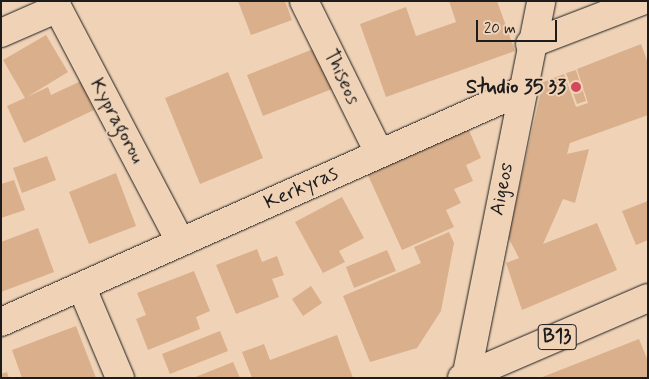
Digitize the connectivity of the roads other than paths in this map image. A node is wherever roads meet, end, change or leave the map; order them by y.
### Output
1 (304, 1) edge
2 (542, 1) edge
3 (642, 1) edge
4 (56, 4) edge
5 (1, 33) edge
6 (530, 44) junction
7 (521, 91) junction
8 (379, 153) junction
9 (180, 241) junction
10 (82, 288) junction
11 (648, 298) edge
12 (1, 322) edge
13 (465, 377) edge
14 (120, 378) edge

1 - 8 street, Thiseos
2 - 6 street, Aigeos
3 - 6 street
4 - 5 street
4 - 9 street, Kypragorou
6 - 7 street, Aigeos
7 - 8 street, Kerkyras
7 - 13 street, Aigeos
8 - 9 street, Kerkyras
9 - 10 street, Kerkyras
10 - 12 street, Kerkyras
10 - 14 street
11 - 13 street, B13

